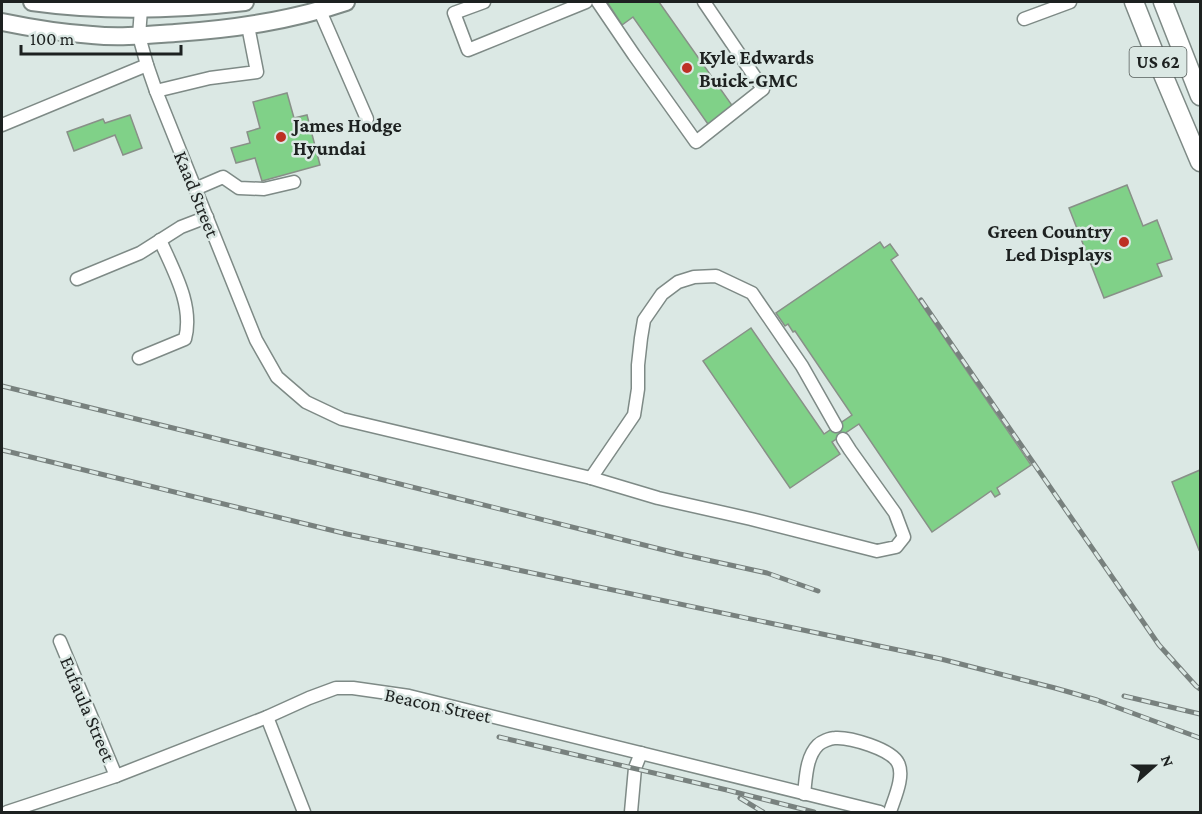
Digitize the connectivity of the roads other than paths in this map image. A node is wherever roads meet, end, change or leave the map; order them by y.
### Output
1 (32, 2) edge
2 (37, 2) edge
3 (245, 2) edge
4 (346, 2) edge
5 (484, 2) edge
6 (585, 2) edge
7 (598, 2) edge
8 (704, 2) edge
9 (1070, 2) edge
10 (1134, 2) edge
11 (1163, 2) edge
12 (55, 3) edge
13 (181, 4) edge
14 (141, 9) junction
15 (320, 11) junction
16 (1024, 20) dead end
17 (2, 22) edge
18 (248, 26) junction
19 (139, 36) junction
20 (147, 65) junction
21 (156, 91) junction
22 (1200, 96) edge
23 (367, 119) dead end
24 (2, 125) edge
25 (1199, 158) edge
26 (294, 182) dead end
27 (195, 189) junction
28 (207, 217) junction
29 (160, 240) junction
30 (77, 279) dead end
31 (139, 358) dead end
32 (836, 426) dead end
33 (843, 439) dead end
34 (591, 477) junction
35 (60, 641) dead end
36 (267, 717) junction
37 (641, 753) junction
38 (117, 776) junction
39 (804, 794) junction
40 (43, 807) edge
41 (7, 813) edge
42 (304, 813) edge
43 (631, 813) edge
44 (880, 813) edge
45 (890, 813) edge

1 - 2 main road
2 - 12 main road
3 - 13 main road
4 - 15 main road
5 - 6 street
7 - 8 street
9 - 16 street
10 - 25 highway, US 62
11 - 22 highway, US 62
12 - 14 main road
13 - 14 main road
14 - 19 street, Kaad Street
15 - 18 main road
15 - 23 street
17 - 19 main road
18 - 19 main road
18 - 21 street
19 - 20 street, Kaad Street
20 - 21 street, Kaad Street
20 - 24 street
21 - 27 street, Kaad Street
26 - 27 street
27 - 28 street, Kaad Street
28 - 29 street
28 - 34 street, Kaad Street
29 - 30 street
29 - 31 street
32 - 34 street
33 - 34 street, Kaad Street
35 - 38 street, Eufaula Street
36 - 37 street, Beacon Street
36 - 38 street, Beacon Street
36 - 42 street
37 - 39 street, Beacon Street
37 - 43 street
38 - 40 street, Beacon Street
39 - 44 street, Beacon Street
39 - 45 street
40 - 41 street, Beacon Street

